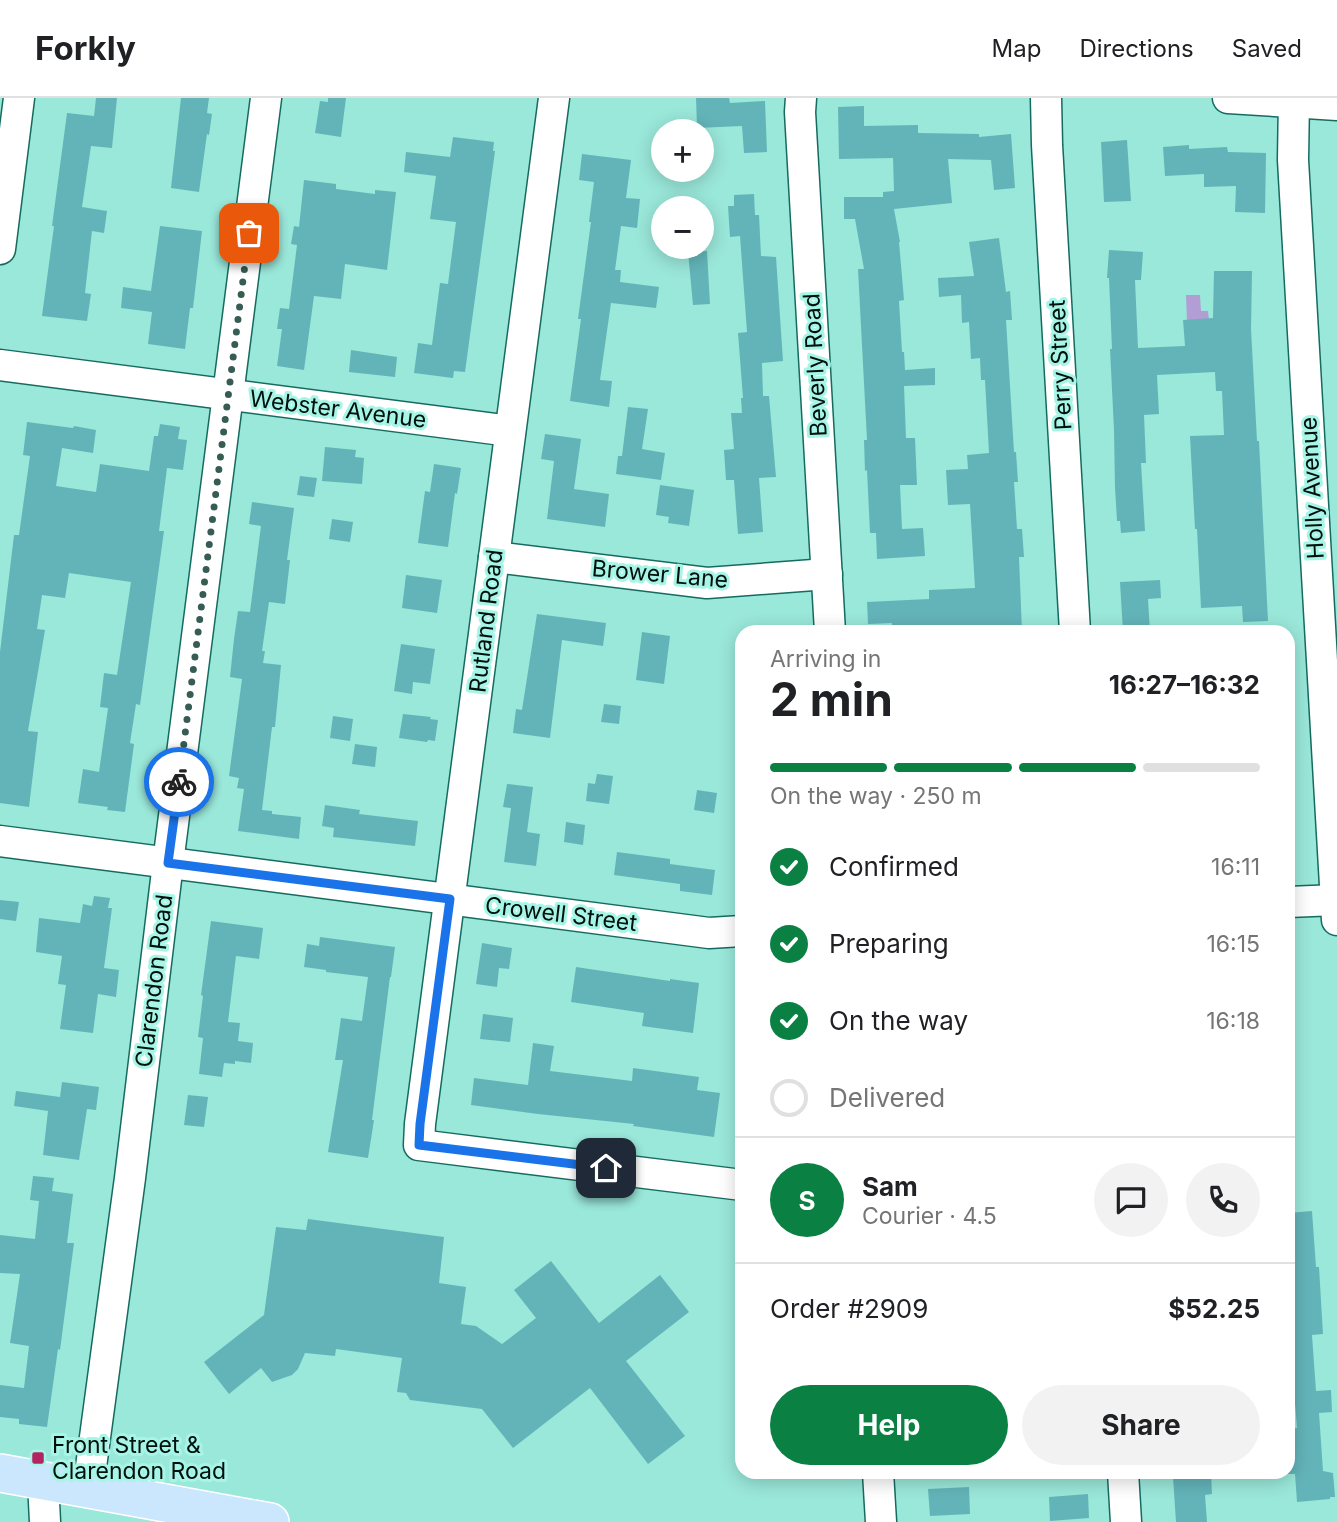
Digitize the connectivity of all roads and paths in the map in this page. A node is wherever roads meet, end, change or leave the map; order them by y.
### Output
1 (19, 98) edge
2 (266, 98) edge
3 (554, 98) edge
4 (801, 98) edge
5 (1046, 98) edge
6 (1228, 98) edge
7 (1293, 100) edge
8 (1337, 105) edge
9 (0, 249) edge
10 (0, 365) edge
11 (228, 394) junction
12 (510, 431) junction
13 (494, 557) junction
14 (827, 574) junction
15 (830, 625) edge
16 (1075, 625) edge
17 (0, 841) edge
18 (168, 863) junction
19 (450, 899) junction
20 (1295, 903) edge
21 (1337, 907) edge
22 (735, 931) edge
23 (735, 1184) edge
24 (0, 1472) edge
25 (878, 1479) edge
26 (1124, 1479) edge
27 (43, 1481) junction
28 (88, 1489) junction
29 (45, 1522) edge
30 (270, 1522) edge
31 (881, 1522) edge
32 (1126, 1522) edge

1 - 9 street
2 - 11 street, Clarendon Road
3 - 12 street, Rutland Road
4 - 14 street, Beverly Road
5 - 16 street, Perry Street
6 - 7 street
7 - 8 street
7 - 21 street, Holly Avenue
10 - 11 street, Webster Avenue
11 - 12 street, Webster Avenue
11 - 18 street, Clarendon Road
12 - 13 street, Rutland Road
13 - 14 street, Brower Lane
13 - 19 street, Rutland Road
14 - 15 street, Beverly Road
17 - 18 street, Crowell Street
18 - 19 street, Crowell Street
18 - 28 street, Clarendon Road
19 - 22 street, Crowell Street
19 - 23 street, Rutland Road
20 - 21 street
24 - 27 main road
25 - 31 street
26 - 32 street
27 - 28 main road
27 - 29 street
28 - 30 main road

